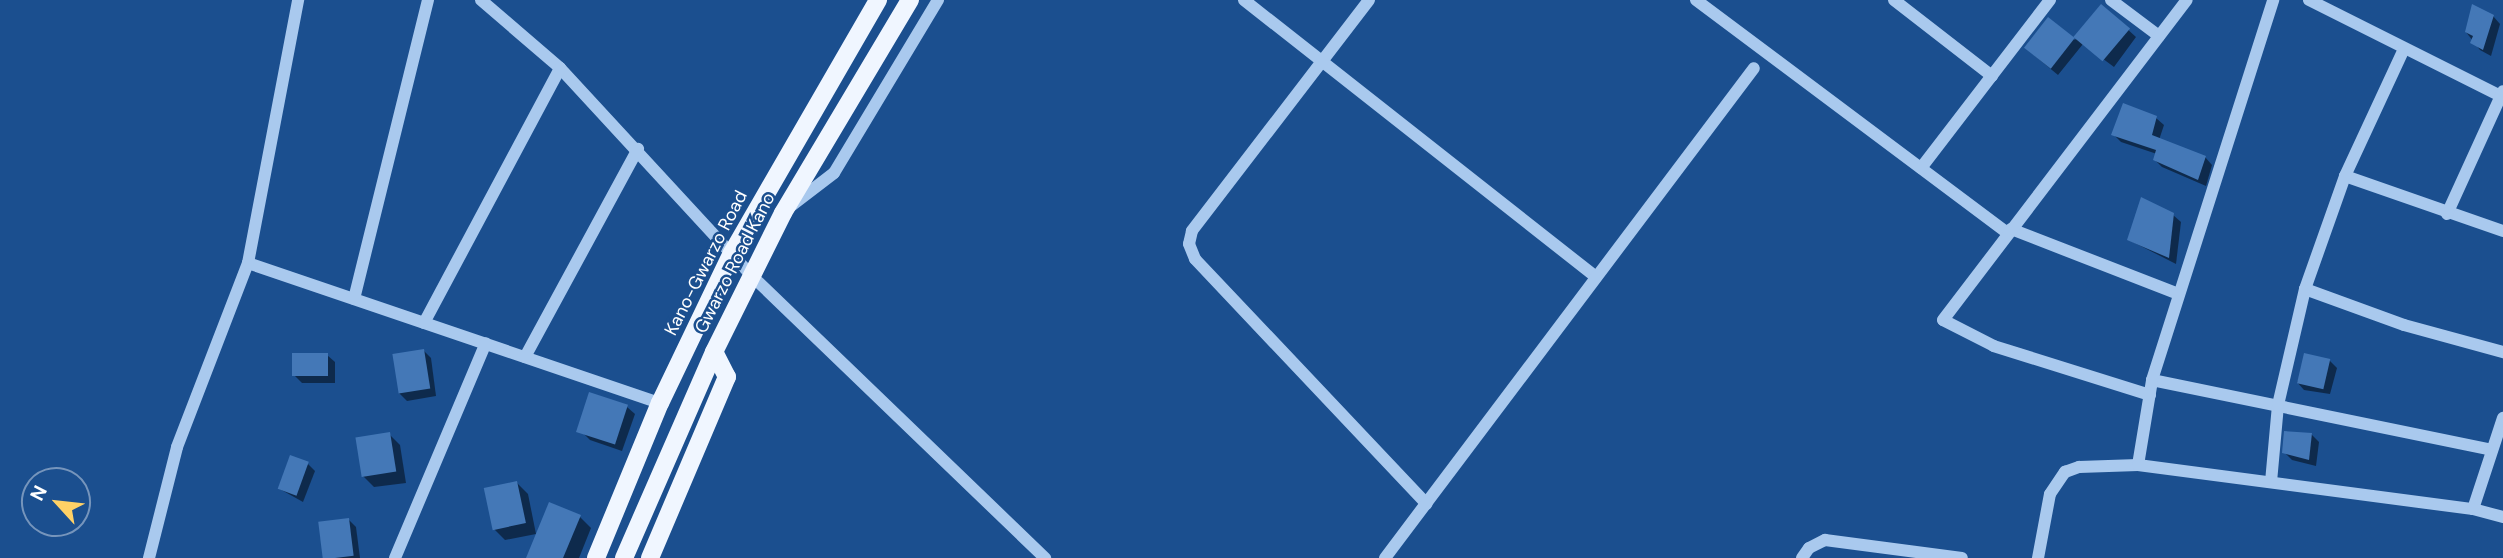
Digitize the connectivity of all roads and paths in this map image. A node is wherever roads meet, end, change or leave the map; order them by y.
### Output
1 (298, 0) edge
2 (428, 0) edge
3 (481, 0) edge
4 (878, 0) edge
5 (910, 0) edge
6 (939, 0) edge
7 (1244, 0) edge
8 (1369, 0) edge
9 (1696, 0) edge
10 (1894, 0) edge
11 (2050, 0) edge
12 (2111, 0) edge
13 (2188, 0) edge
14 (2273, 0) edge
15 (2309, 0) edge
16 (2159, 36) junction
17 (2404, 49) junction
18 (1322, 62) junction
19 (560, 68) junction
20 (1754, 68) dead end
21 (1992, 76) junction
22 (2503, 95) edge
23 (638, 149) junction
24 (1920, 168) junction
25 (2345, 176) junction
26 (783, 213) junction
27 (2447, 214) junction
28 (2009, 231) junction
29 (2503, 231) edge
30 (732, 253) junction
31 (248, 263) junction
32 (752, 276) junction
33 (1597, 277) junction
34 (2305, 289) junction
35 (2179, 294) junction
36 (354, 299) junction
37 (424, 323) junction
38 (486, 344) junction
39 (714, 352) junction
40 (2503, 352) edge
41 (525, 357) junction
42 (2152, 380) junction
43 (2150, 395) junction
44 (660, 403) junction
45 (2278, 405) junction
46 (2503, 418) edge
47 (2492, 450) junction
48 (2138, 465) junction
49 (2271, 482) junction
50 (1427, 504) junction
51 (2473, 509) junction
52 (2503, 517) edge
53 (1936, 556) edge
54 (149, 558) edge
55 (395, 558) edge
56 (596, 558) edge
57 (624, 558) edge
58 (650, 558) edge
59 (1045, 558) edge
60 (1385, 558) edge
61 (1802, 558) edge
62 (1962, 558) edge
63 (2038, 558) edge

1 - 31 street
2 - 36 street
3 - 19 street
4 - 30 main road, Kano-Gwarzo Road
5 - 26 main road, Gwarzo Road Kano
6 - 26 street
7 - 18 street
8 - 18 street
9 - 24 street
10 - 21 street
11 - 21 street
12 - 16 street
13 - 16 street
14 - 35 street
15 - 17 street
16 - 28 street
17 - 22 street
17 - 25 street
18 - 33 street
18 - 50 street
19 - 23 street
19 - 37 street
20 - 33 street
21 - 24 street
22 - 27 street
23 - 30 street
23 - 41 street
24 - 28 street
25 - 27 street
25 - 34 street
26 - 32 main road, Gwarzo Road Kano
27 - 29 street
28 - 35 street
28 - 43 street
30 - 32 street
30 - 44 main road, Kano-Gwarzo Road
31 - 36 street
31 - 54 street
32 - 39 main road, Gwarzo Road Kano
32 - 59 street
33 - 50 street
34 - 40 street
34 - 45 street
35 - 42 street
36 - 37 street
37 - 38 street
38 - 41 street
38 - 55 street
39 - 57 main road, Gwarzo Road Kano
39 - 58 main road
41 - 44 street
42 - 43 street
42 - 45 street
43 - 48 street
44 - 56 main road, Kano-Gwarzo Road
45 - 47 street
45 - 49 street
46 - 47 street
47 - 51 street
48 - 49 street
48 - 63 street
49 - 51 street
50 - 60 street
51 - 52 street
53 - 61 street
53 - 62 street

